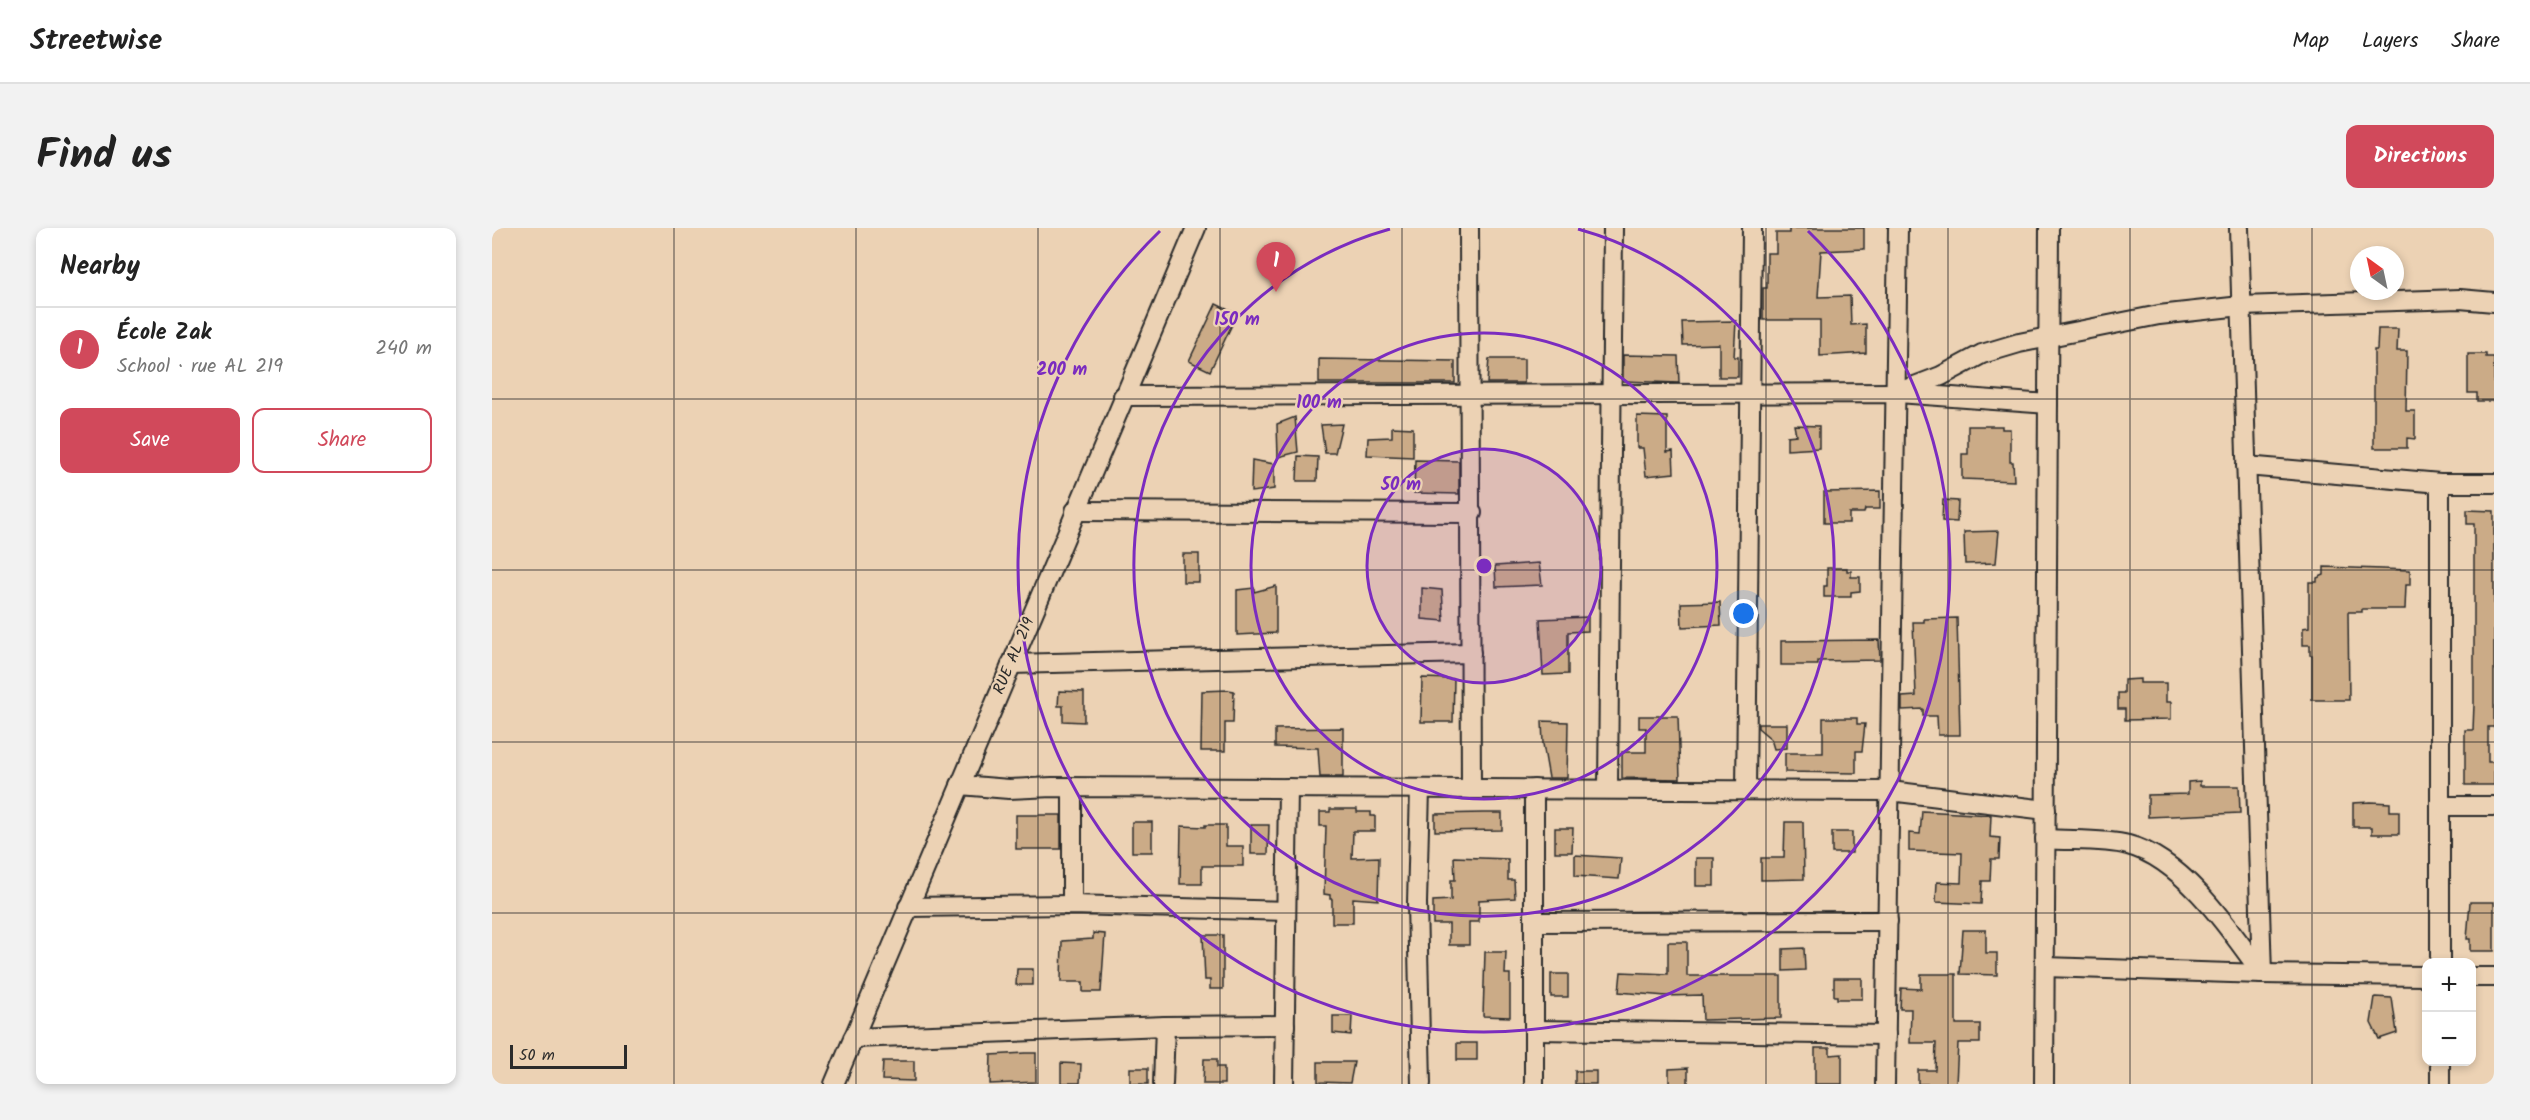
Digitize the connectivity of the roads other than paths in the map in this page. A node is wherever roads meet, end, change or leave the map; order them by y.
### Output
1 (1196, 228) edge
2 (1469, 228) edge
3 (1613, 228) edge
4 (1752, 228) edge
5 (1898, 228) edge
6 (2049, 228) edge
7 (2239, 228) edge
8 (2494, 302) edge
9 (2241, 306) junction
10 (2048, 335) junction
11 (1750, 393) junction
12 (1898, 393) junction
13 (1472, 394) junction
14 (1612, 394) junction
15 (1123, 396) junction
16 (2048, 404) junction
17 (2246, 466) junction
18 (2440, 483) junction
19 (2494, 483) edge
20 (1075, 511) junction
21 (1472, 513) junction
22 (1471, 652) junction
23 (1011, 664) junction
24 (960, 785) junction
25 (1072, 787) junction
26 (1288, 788) junction
27 (1420, 789) junction
28 (1471, 789) junction
29 (1534, 789) junction
30 (1608, 789) junction
31 (1746, 790) junction
32 (1890, 791) junction
33 (2440, 806) junction
34 (2494, 806) edge
35 (2046, 810) junction
36 (2045, 839) junction
37 (1072, 904) junction
38 (908, 907) junction
39 (1286, 911) junction
40 (1888, 921) junction
41 (1535, 922) junction
42 (2440, 958) edge
43 (2045, 967) junction
44 (2262, 974) junction
45 (2422, 976) edge
46 (2476, 977) edge
47 (2494, 977) edge
48 (1285, 1025) junction
49 (1165, 1026) junction
50 (1534, 1030) junction
51 (1886, 1035) junction
52 (853, 1038) junction
53 (2440, 1066) edge
54 (834, 1084) edge
55 (1163, 1084) edge
56 (1284, 1084) edge
57 (1421, 1084) edge
58 (1534, 1084) edge
59 (1885, 1084) edge
60 (2044, 1084) edge
61 (2440, 1084) edge

1 - 15 street, RUE AL 219
2 - 13 street
3 - 14 street
4 - 11 street
5 - 12 street
6 - 10 street
7 - 9 street
8 - 9 street
9 - 10 street
9 - 17 street
10 - 12 street
10 - 16 street
11 - 12 street
11 - 14 street
11 - 31 street
12 - 16 street
12 - 32 street
13 - 14 street
13 - 15 street
13 - 21 street
14 - 30 street
15 - 20 street, RUE AL 219
16 - 35 street
17 - 18 street
17 - 44 street
18 - 19 street
18 - 33 street
20 - 21 street
20 - 23 street, RUE AL 219
21 - 22 street
22 - 23 street
22 - 28 street
23 - 24 street, RUE AL 219
24 - 25 street
24 - 38 street, RUE AL 219
25 - 26 street
25 - 37 street
26 - 27 street
26 - 39 street
27 - 28 street
27 - 57 street
28 - 29 street
29 - 30 street
29 - 41 street
30 - 31 street
31 - 32 street
32 - 35 street
32 - 40 street
33 - 34 street
33 - 42 street
35 - 36 street
36 - 43 street
36 - 44 street
37 - 38 street
37 - 39 street
38 - 52 street, RUE AL 219
39 - 48 street
40 - 41 street
40 - 51 street
41 - 50 street
43 - 44 street
43 - 60 street
44 - 45 street
46 - 47 street
48 - 49 street
48 - 56 street
49 - 52 street
49 - 55 street
50 - 51 street
50 - 58 street
51 - 59 street
52 - 54 street, RUE AL 219
53 - 61 street

